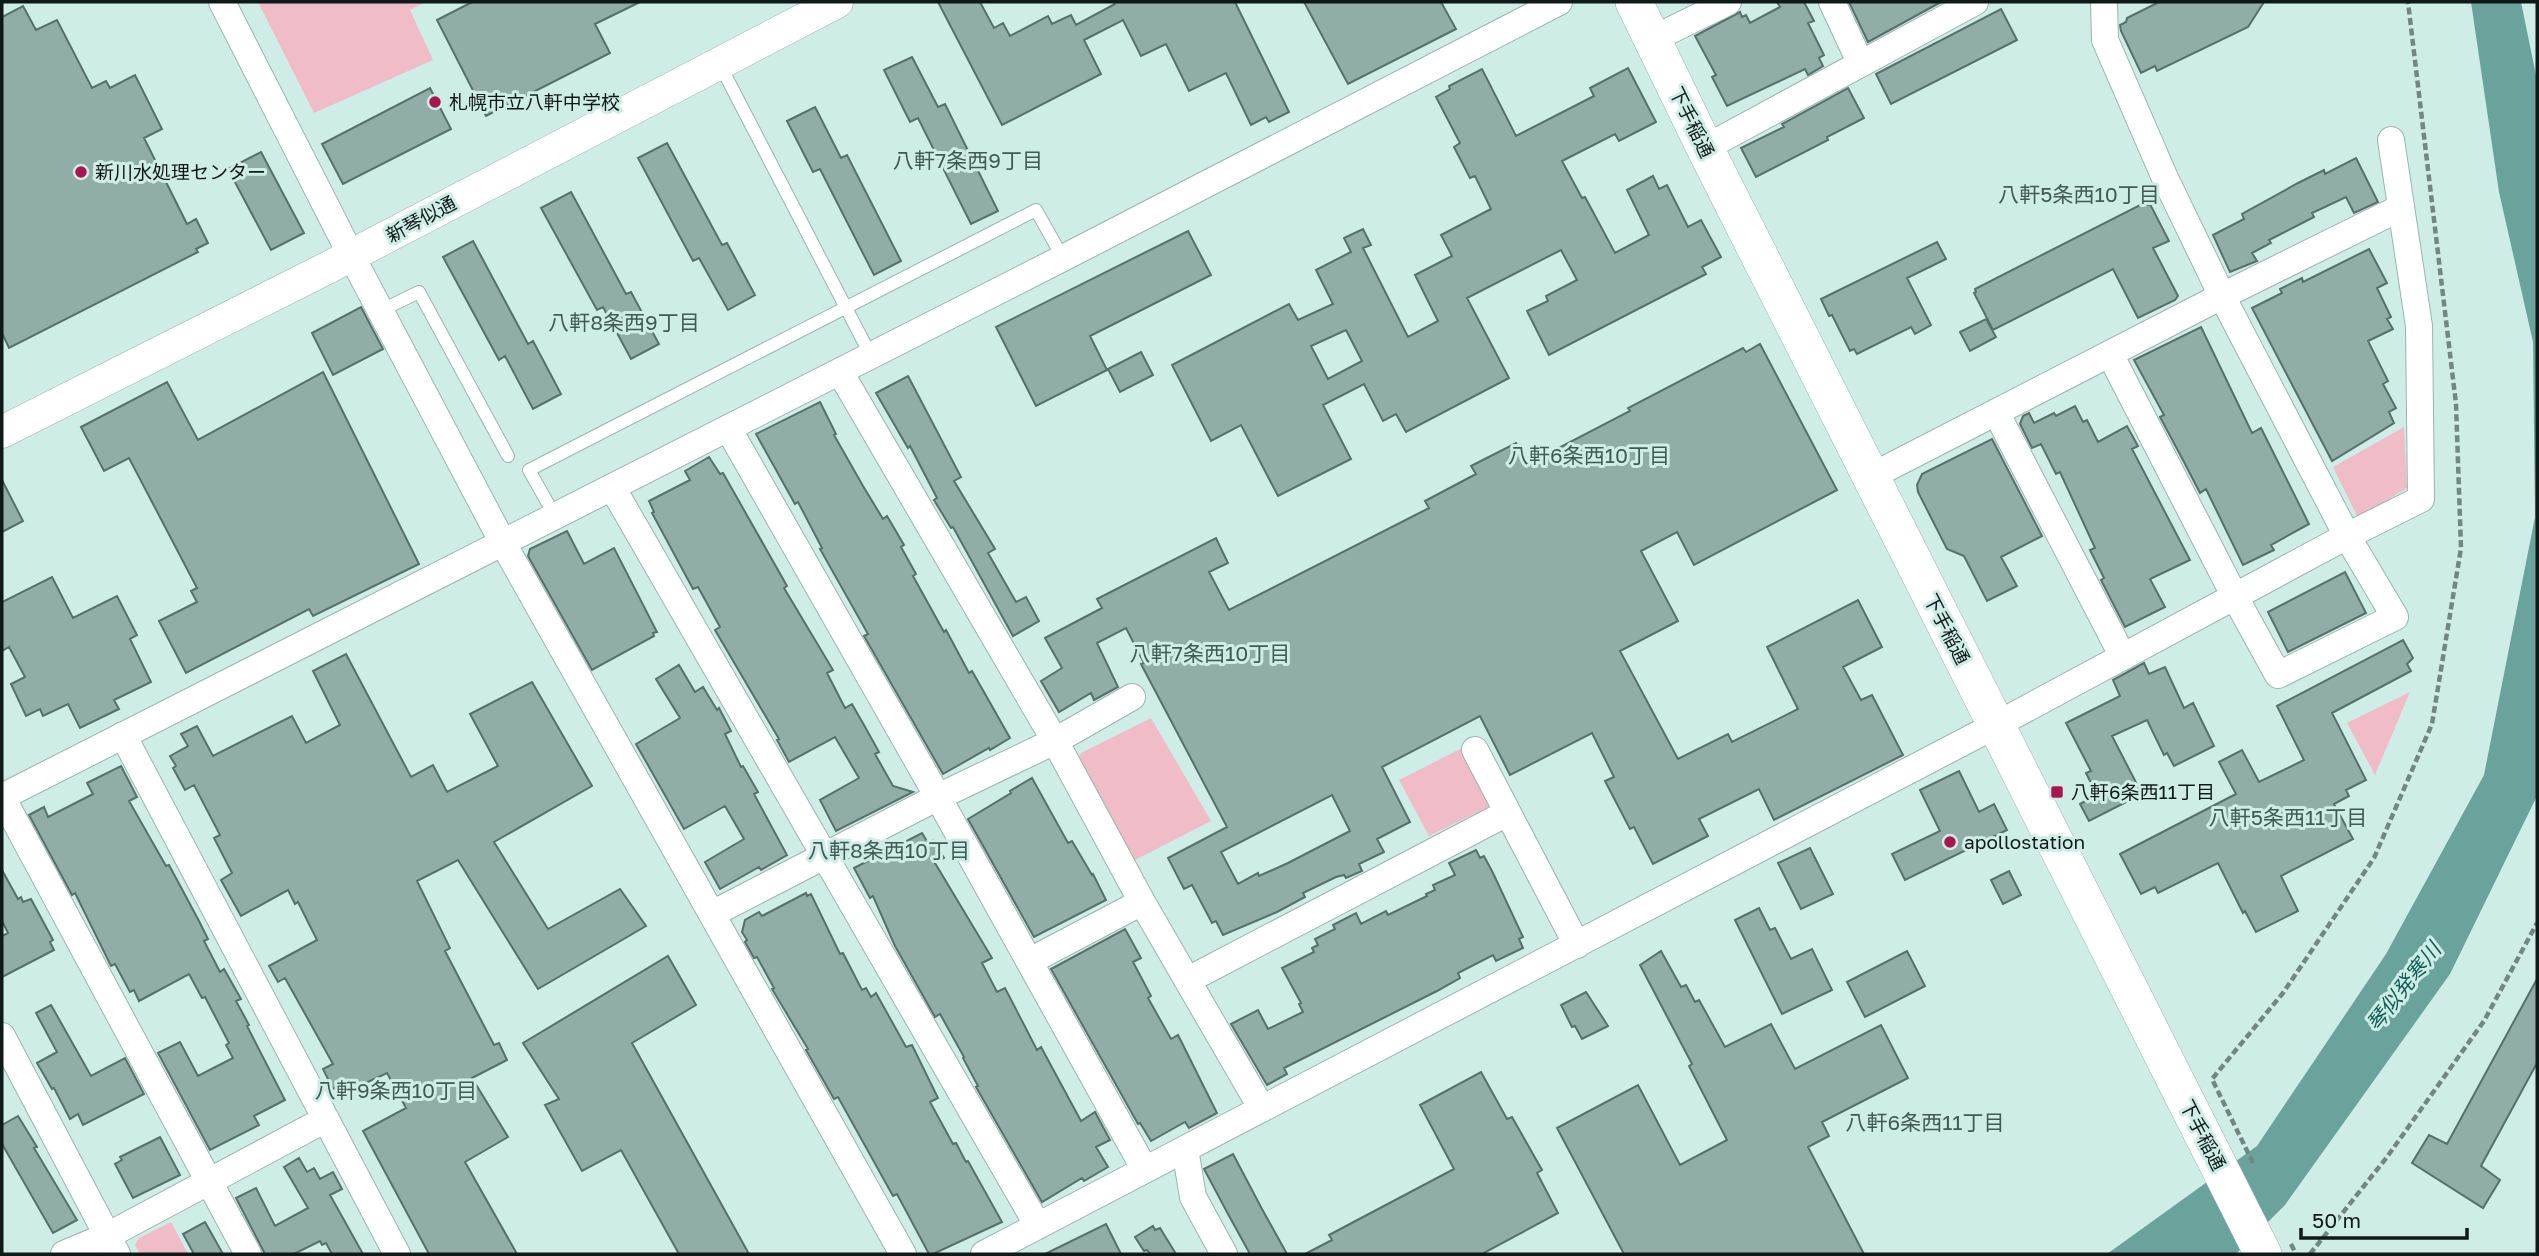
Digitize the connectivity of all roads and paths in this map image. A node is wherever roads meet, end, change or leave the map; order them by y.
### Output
1 (222, 2) edge
2 (837, 2) edge
3 (1559, 2) edge
4 (1634, 2) edge
5 (1728, 2) edge
6 (1832, 2) edge
7 (1975, 2) edge
8 (2104, 2) edge
9 (2408, 2) edge
10 (799, 10) edge
11 (1653, 38) junction
12 (718, 62) junction
13 (1860, 62) junction
14 (2391, 140) dead end
15 (1705, 148) junction
16 (2400, 208) junction
17 (351, 256) junction
18 (1063, 258) junction
19 (2222, 296) junction
20 (847, 309) junction
21 (380, 311) junction
22 (2110, 354) junction
23 (871, 356) junction
24 (840, 372) junction
25 (1996, 412) junction
26 (728, 428) junction
27 (2, 432) edge
28 (508, 456) dead end
29 (1870, 477) junction
30 (612, 487) junction
31 (555, 516) junction
32 (2347, 536) junction
33 (503, 543) junction
34 (2235, 597) junction
35 (2123, 657) junction
36 (1132, 697) dead end
37 (1996, 725) junction
38 (123, 735) junction
39 (1055, 741) junction
40 (1475, 750) dead end
41 (2, 797) edge
42 (938, 797) junction
43 (1507, 813) junction
44 (825, 855) junction
45 (1142, 902) junction
46 (712, 914) junction
47 (2537, 923) edge
48 (1577, 945) junction
49 (1030, 961) junction
50 (1188, 980) junction
51 (2, 1036) edge
52 (2212, 1079) dead end
53 (1262, 1109) junction
54 (326, 1119) junction
55 (1185, 1149) junction
56 (1145, 1170) junction
57 (209, 1182) junction
58 (1038, 1226) junction
59 (112, 1245) edge
60 (64, 1254) edge
61 (248, 1254) edge
62 (397, 1254) edge
63 (903, 1254) edge
64 (984, 1254) edge
65 (1224, 1254) edge
66 (2263, 1254) edge
67 (2310, 1254) edge

1 - 17 street
2 - 10 street, 新琴似通
3 - 18 street
4 - 11 main road, 下手稲通
5 - 11 street
6 - 13 street
7 - 13 street
8 - 19 street
9 - 52 path
10 - 12 street, 新琴似通
11 - 15 main road, 下手稲通
12 - 17 street, 新琴似通
12 - 20 lane
13 - 15 street
14 - 16 street
15 - 29 main road, 下手稲通
16 - 19 street
16 - 32 street
17 - 21 street
17 - 27 street, 新琴似通
18 - 20 lane
18 - 23 street
19 - 22 street
19 - 32 street
20 - 23 lane
20 - 31 lane
21 - 28 lane
21 - 33 street
22 - 25 street
22 - 34 street
23 - 24 street
24 - 26 street
24 - 39 street
25 - 29 street
25 - 35 street
26 - 30 street
26 - 42 street
29 - 37 main road, 下手稲通
30 - 31 street
30 - 44 street
31 - 33 street
32 - 34 street
32 - 34 street
33 - 38 street
33 - 46 street
34 - 35 street
35 - 37 street
36 - 39 street
37 - 48 street
37 - 66 main road, 下手稲通
38 - 41 street
38 - 54 street
39 - 42 street
39 - 45 street
40 - 43 street
41 - 57 street
42 - 44 street
42 - 49 street
43 - 48 street
43 - 50 street
44 - 46 street
44 - 58 street
45 - 49 street
45 - 50 street
46 - 63 street
47 - 67 path
48 - 53 street
49 - 56 street
50 - 53 street
51 - 59 street
53 - 55 street
54 - 57 street
54 - 62 street
55 - 56 street
55 - 65 street
56 - 58 street
57 - 59 street
57 - 61 street
58 - 64 street
59 - 60 street

